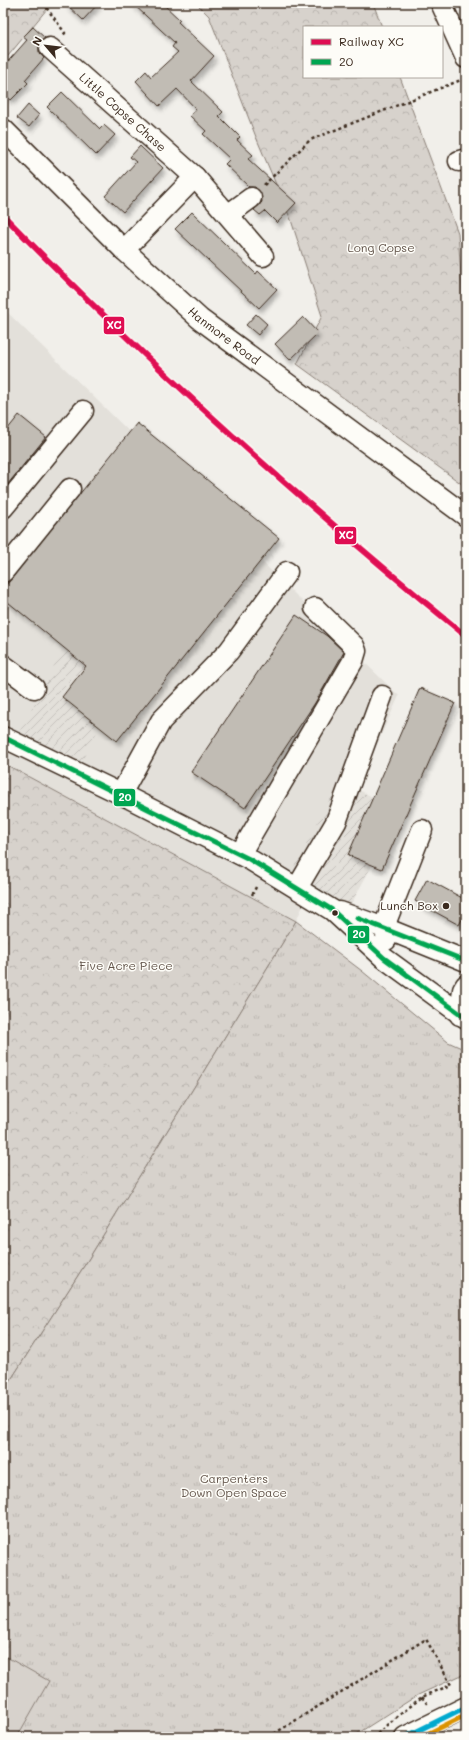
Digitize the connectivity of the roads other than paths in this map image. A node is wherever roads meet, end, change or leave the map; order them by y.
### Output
1 (441, 3) edge
2 (458, 20) edge
3 (50, 48) road end
4 (466, 58) edge
5 (3, 129) edge
6 (194, 177) junction
7 (251, 198) road end
8 (229, 214) junction
9 (124, 250) junction
10 (263, 256) dead end
11 (83, 411) dead end
12 (70, 489) dead end
13 (3, 508) edge
14 (466, 516) edge
15 (3, 572) edge
16 (287, 572) dead end
17 (315, 608) dead end
18 (3, 665) edge
19 (34, 688) dead end
20 (382, 696) dead end
21 (3, 737) edge
22 (121, 794) junction
23 (422, 830) dead end
24 (240, 854) junction
25 (297, 888) junction
26 (332, 910) junction
27 (387, 928) junction
28 (384, 958) junction
29 (466, 961) edge
30 (466, 986) edge
31 (463, 1017) edge
32 (466, 1707) edge
33 (404, 1737) edge

1 - 2 street
2 - 4 street
3 - 6 street, Little Copse Chase
5 - 9 street, Hanmore Road
6 - 8 street, Little Copse Chase
6 - 9 street
7 - 8 street
8 - 10 street, Little Copse Chase
9 - 14 street, Hanmore Road
11 - 13 street
12 - 15 street
16 - 22 street
17 - 24 street
18 - 19 street
20 - 25 street
21 - 22 street
22 - 24 street
23 - 27 street
24 - 25 street
25 - 26 street
26 - 27 street
26 - 28 street
27 - 28 street
27 - 29 street
28 - 31 street
30 - 31 street
32 - 33 street

